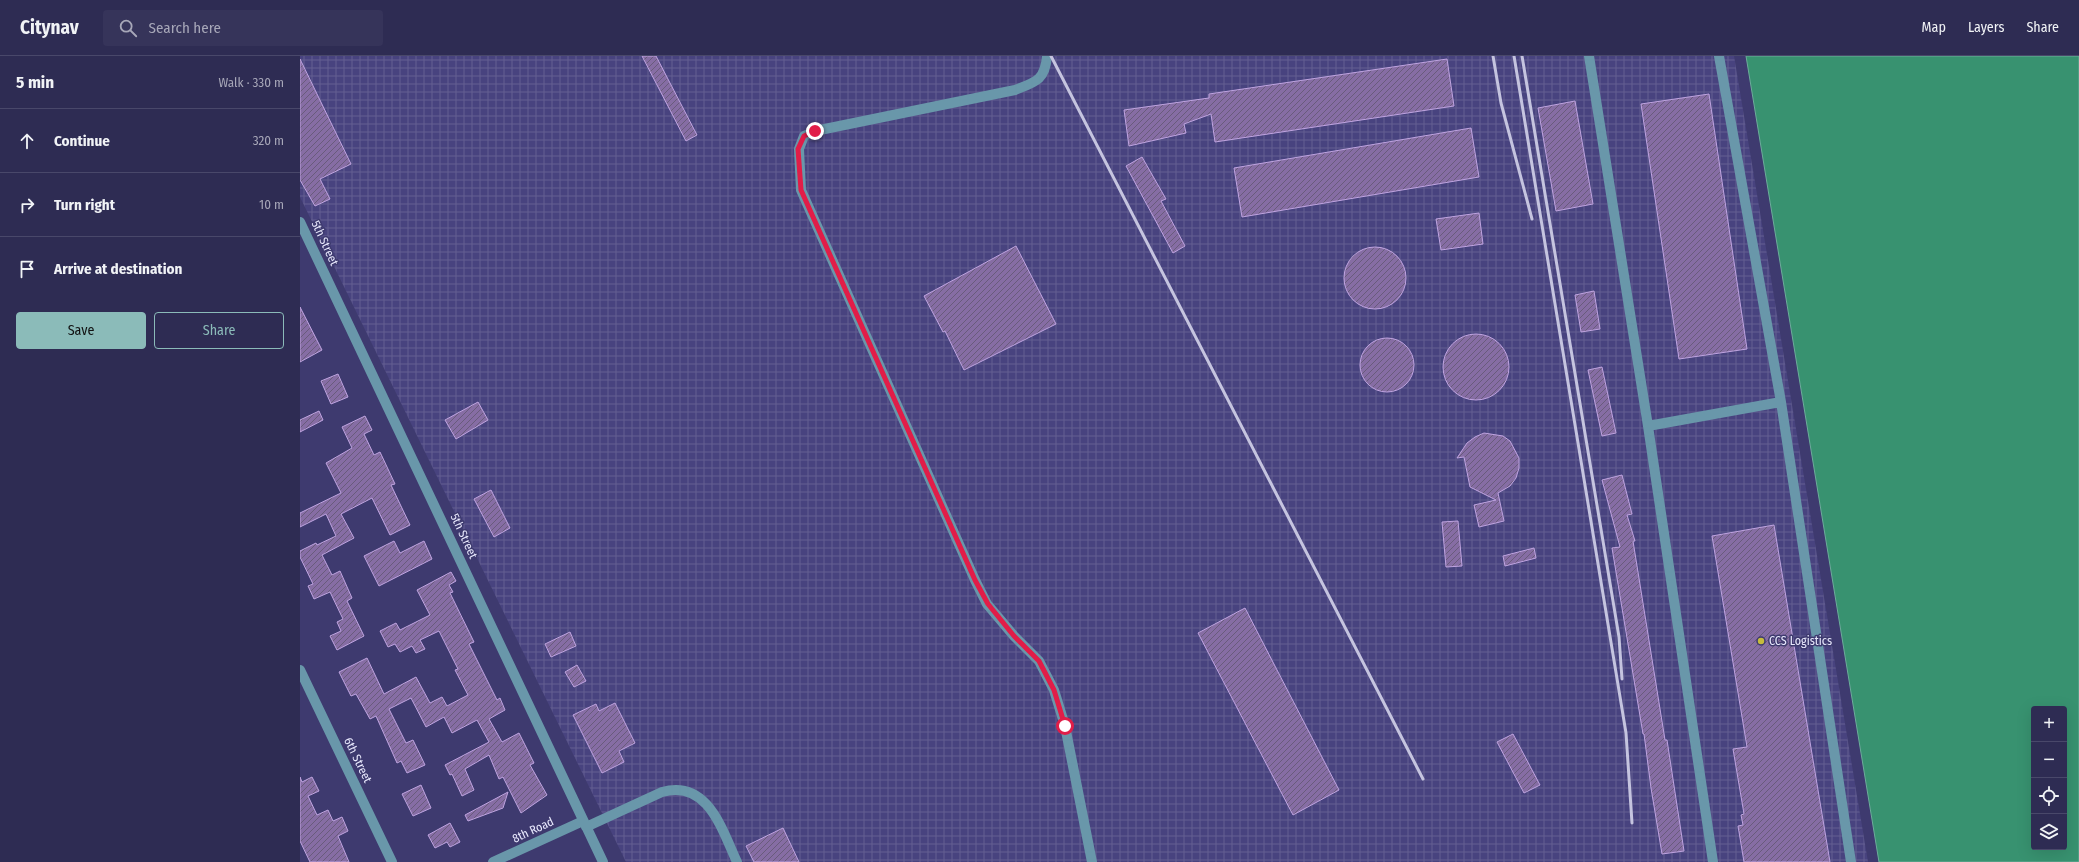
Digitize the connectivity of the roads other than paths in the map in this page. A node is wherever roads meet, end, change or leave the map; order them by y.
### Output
1 (1047, 56) edge
2 (1589, 56) edge
3 (1718, 56) edge
4 (300, 222) edge
5 (1781, 402) junction
6 (1648, 426) junction
7 (300, 670) edge
8 (584, 824) junction
9 (392, 862) edge
10 (493, 862) edge
11 (603, 862) edge
12 (737, 862) edge
13 (1092, 862) edge
14 (1713, 862) edge
15 (1851, 862) edge

1 - 13 street
2 - 6 street
3 - 5 street
4 - 8 street, 5th Street
5 - 6 street
5 - 15 street
6 - 14 street
7 - 9 street, 6th Street
8 - 10 street, 8th Road
8 - 11 street, 5th Street
8 - 12 street, 8th Road

